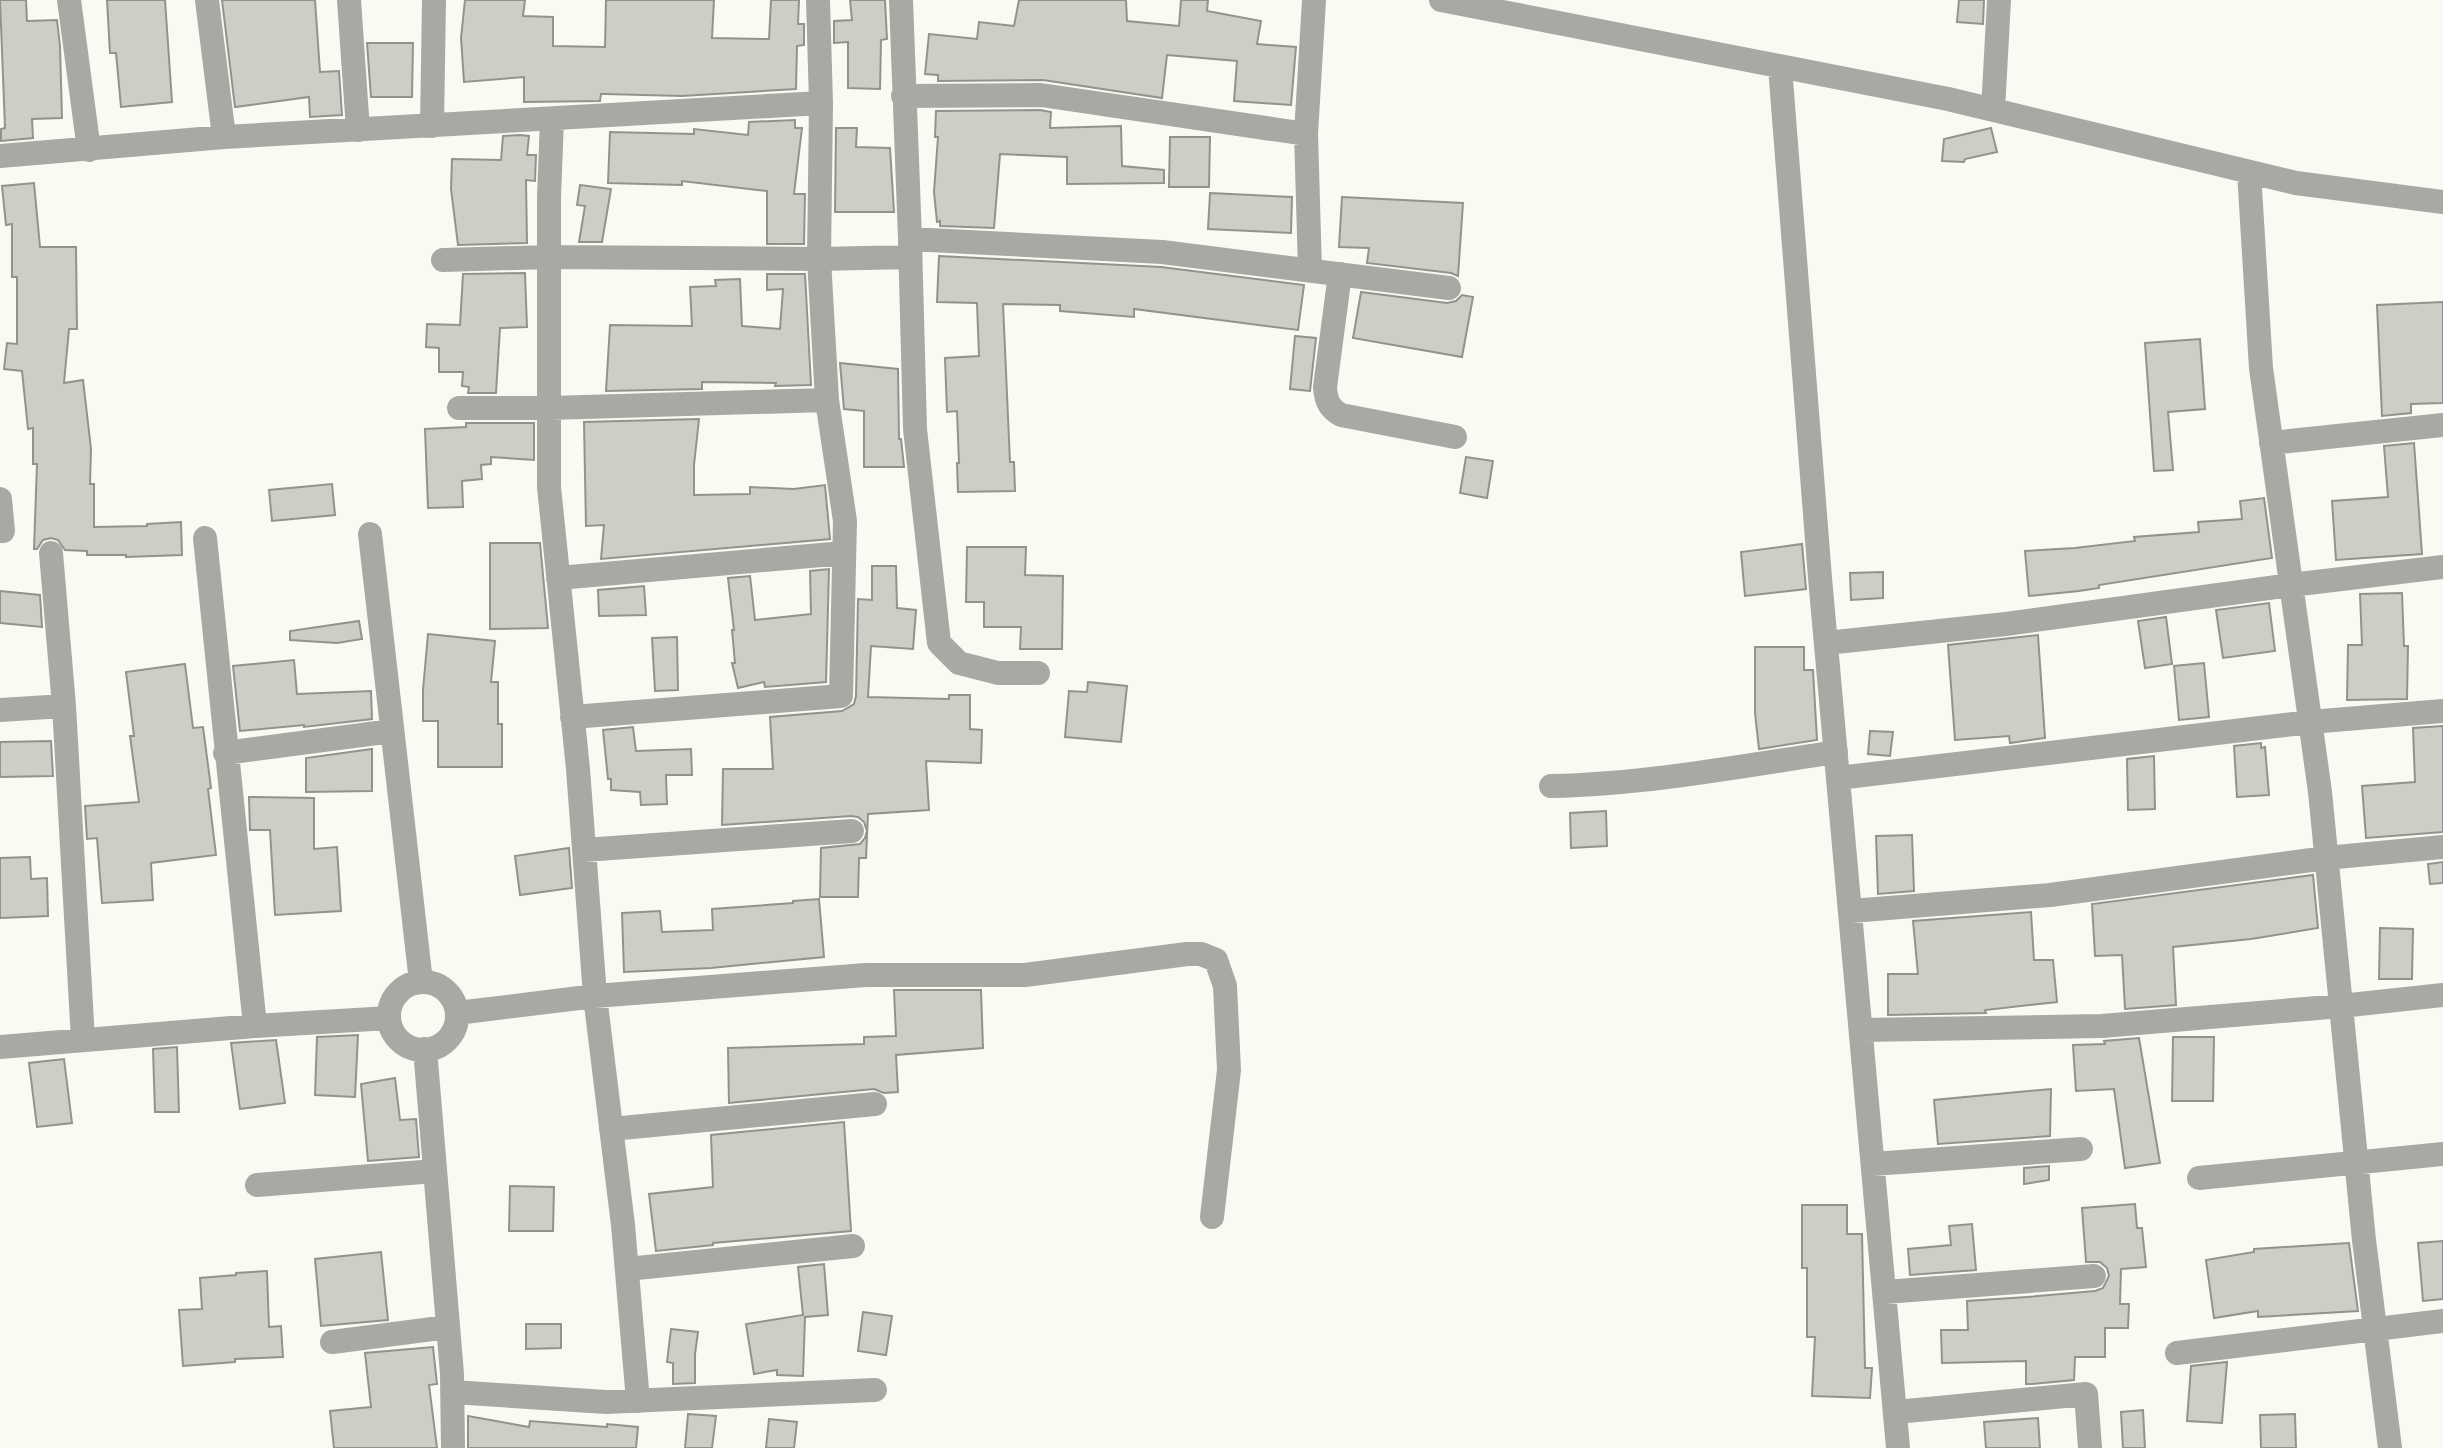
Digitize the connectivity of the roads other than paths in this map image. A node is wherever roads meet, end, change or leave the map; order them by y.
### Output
1 (69, 0) edge
2 (207, 0) edge
3 (349, 0) edge
4 (434, 0) edge
5 (818, 0) edge
6 (901, 0) edge
7 (1314, 0) edge
8 (1441, 0) edge
9 (1999, 0) edge
10 (1780, 67) junction
11 (903, 96) junction
12 (821, 103) junction
13 (1993, 110) junction
14 (552, 119) junction
15 (432, 126) junction
16 (358, 130) junction
17 (1306, 134) junction
18 (224, 137) junction
19 (89, 150) junction
20 (0, 156) edge
21 (2249, 172) junction
22 (2443, 202) edge
23 (910, 248) junction
24 (549, 257) junction
25 (819, 259) junction
26 (443, 260) dead end
27 (1310, 270) junction
28 (1340, 274) junction
29 (1449, 288) dead end
30 (827, 400) junction
31 (459, 408) dead end
32 (549, 408) junction
33 (2443, 425) edge
34 (1455, 437) dead end
35 (2271, 443) junction
36 (0, 499) edge
37 (3, 531) dead end
38 (370, 534) dead end
39 (205, 538) dead end
40 (51, 553) dead end
41 (844, 553) junction
42 (2443, 567) edge
43 (558, 578) junction
44 (2291, 585) junction
45 (1826, 643) junction
46 (1038, 673) dead end
47 (64, 706) junction
48 (0, 710) edge
49 (2443, 711) edge
50 (572, 717) junction
51 (2310, 722) junction
52 (392, 731) junction
53 (1836, 752) junction
54 (225, 753) junction
55 (1838, 778) junction
56 (1551, 786) dead end
57 (852, 831) dead end
58 (2443, 847) edge
59 (584, 850) junction
60 (2326, 858) junction
61 (1851, 911) junction
62 (421, 982) junction
63 (2443, 995) edge
64 (595, 996) junction
65 (2341, 1006) junction
66 (457, 1013) junction
67 (389, 1018) junction
68 (255, 1026) junction
69 (1861, 1030) junction
70 (83, 1040) junction
71 (0, 1047) edge
72 (425, 1049) junction
73 (875, 1104) dead end
74 (611, 1129) junction
75 (2081, 1149) dead end
76 (2443, 1154) edge
77 (2357, 1162) junction
78 (1873, 1164) junction
79 (435, 1171) junction
80 (2199, 1178) dead end
81 (257, 1185) dead end
82 (1212, 1217) dead end
83 (853, 1246) dead end
84 (627, 1269) junction
85 (2094, 1276) dead end
86 (1885, 1292) junction
87 (2443, 1321) edge
88 (448, 1327) junction
89 (2375, 1328) junction
90 (332, 1342) dead end
91 (2177, 1353) dead end
92 (875, 1390) dead end
93 (452, 1392) junction
94 (638, 1401) junction
95 (1896, 1412) junction
96 (453, 1448) edge
97 (1898, 1448) edge
98 (2090, 1448) edge
99 (2390, 1448) edge

1 - 19 street
2 - 18 street
3 - 16 street
4 - 15 street
5 - 12 street
6 - 11 street
7 - 17 street
8 - 10 street
9 - 13 street
10 - 13 street
10 - 45 street
11 - 17 street
11 - 23 street
12 - 14 street
12 - 25 street
13 - 21 street
14 - 15 street
14 - 24 street
15 - 16 street
16 - 18 street
17 - 27 street
18 - 19 street
19 - 20 street
21 - 22 street
21 - 35 street
23 - 25 street
23 - 27 street
23 - 46 street
24 - 25 street
24 - 26 street
24 - 32 street
25 - 30 street
27 - 28 street
28 - 29 street
28 - 34 street
30 - 32 street
30 - 41 street
31 - 32 street
32 - 43 street
33 - 35 street
35 - 44 street
36 - 37 street
38 - 52 street
39 - 54 street
40 - 47 street
41 - 43 street
41 - 50 street
42 - 44 street
43 - 50 street
44 - 45 street
44 - 51 street
45 - 53 street
47 - 48 street
47 - 70 street
49 - 51 street
50 - 59 street
51 - 55 street
51 - 60 street
52 - 54 street
52 - 62 street
53 - 55 street
53 - 56 street
54 - 68 street
55 - 61 street
57 - 59 street
58 - 60 street
59 - 64 street
60 - 61 street
60 - 65 street
61 - 69 street
62 - 66 street
62 - 67 street
63 - 65 street
64 - 66 street
64 - 74 street
64 - 82 street
65 - 69 street
65 - 77 street
66 - 72 street
67 - 68 street
67 - 72 street
68 - 70 street
69 - 78 street
70 - 71 street
72 - 79 street
73 - 74 street
74 - 84 street
75 - 78 street
76 - 77 street
77 - 80 street
77 - 89 street
78 - 86 street
79 - 81 street
79 - 88 street
83 - 84 street
84 - 94 street
85 - 86 street
86 - 95 street
87 - 89 street
88 - 90 street
88 - 93 street
89 - 91 street
89 - 99 street
92 - 94 street
93 - 94 street
93 - 96 street
95 - 97 street
95 - 98 street

